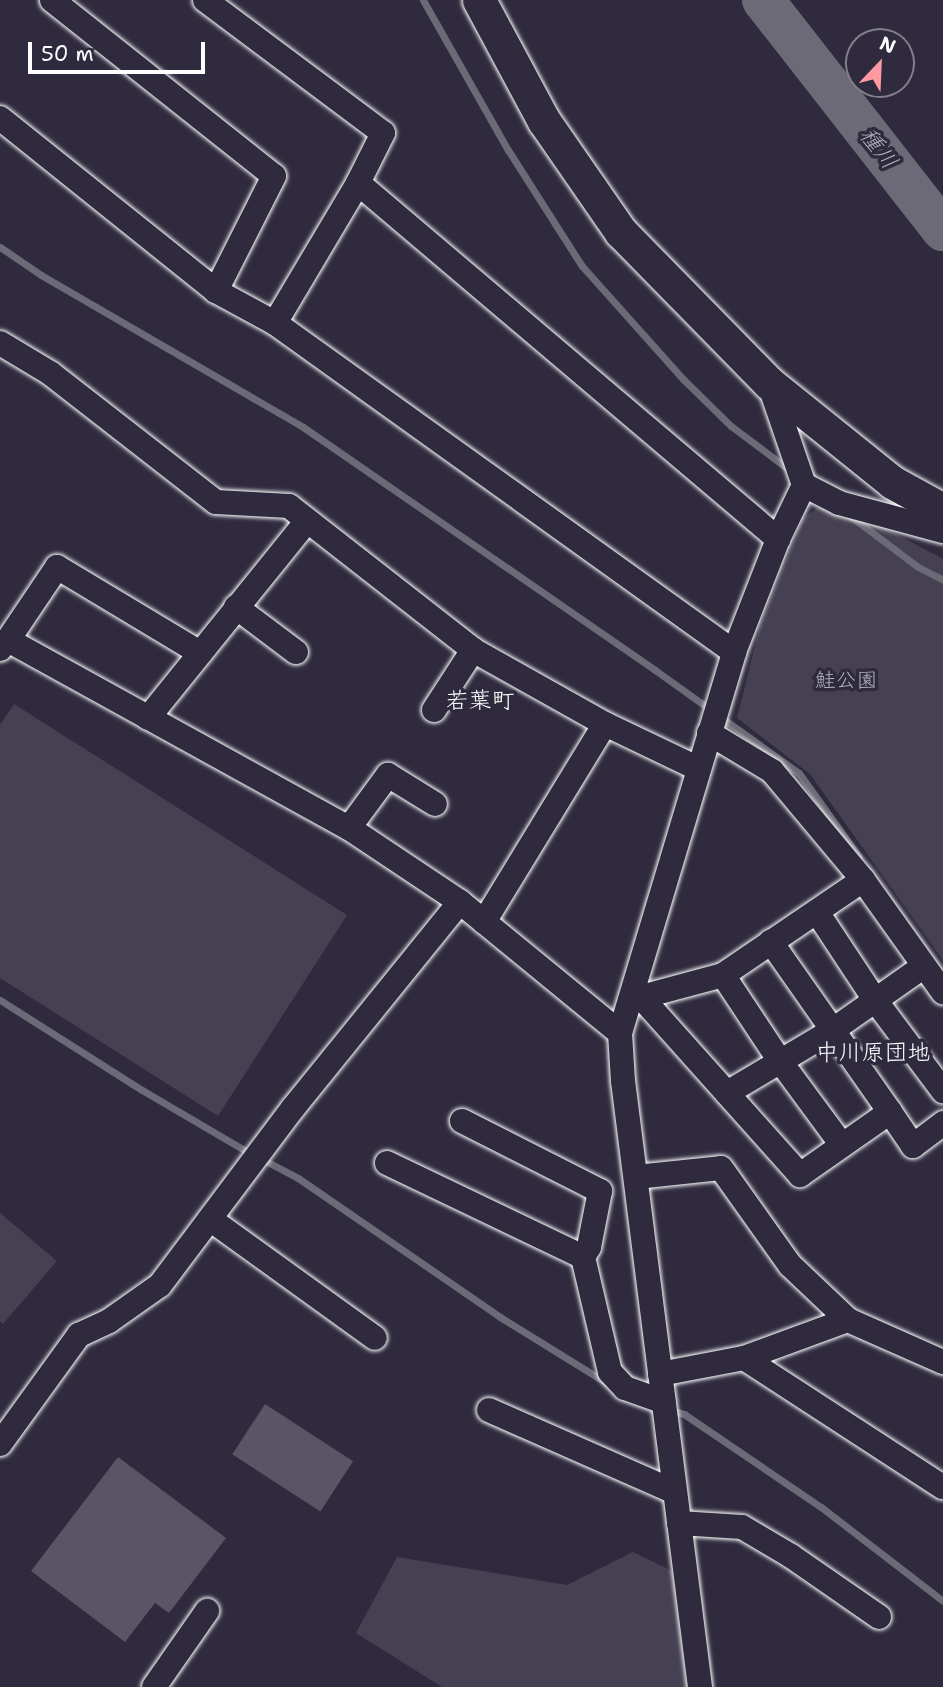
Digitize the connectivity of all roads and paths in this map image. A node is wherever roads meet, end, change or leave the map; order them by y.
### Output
1 (52, 0) edge
2 (205, 0) edge
3 (478, 0) edge
4 (0, 118) edge
5 (358, 183) junction
6 (216, 291) junction
7 (275, 323) junction
8 (0, 343) edge
9 (769, 383) junction
10 (804, 485) junction
11 (943, 510) edge
12 (307, 521) junction
13 (943, 531) edge
14 (778, 539) junction
15 (236, 607) junction
16 (4, 645) edge
17 (472, 650) junction
18 (296, 652) dead end
19 (733, 652) junction
20 (200, 653) junction
21 (435, 710) dead end
22 (148, 718) junction
23 (605, 724) junction
24 (709, 733) junction
25 (699, 769) junction
26 (435, 804) dead end
27 (349, 828) junction
28 (863, 880) junction
29 (460, 902) junction
30 (817, 912) junction
31 (484, 922) junction
32 (771, 942) junction
33 (924, 966) junction
34 (723, 975) junction
35 (943, 992) edge
36 (636, 998) junction
37 (875, 1000) junction
38 (833, 1030) junction
39 (620, 1034) junction
40 (780, 1061) junction
41 (943, 1091) edge
42 (727, 1093) junction
43 (890, 1112) junction
44 (462, 1121) dead end
45 (943, 1123) edge
46 (842, 1145) junction
47 (387, 1163) dead end
48 (636, 1177) junction
49 (210, 1219) junction
50 (583, 1257) junction
51 (848, 1320) junction
52 (375, 1338) dead end
53 (744, 1358) junction
54 (943, 1362) edge
55 (660, 1374) junction
56 (664, 1402) junction
57 (489, 1410) dead end
58 (0, 1444) edge
59 (943, 1488) edge
60 (675, 1492) junction
61 (679, 1523) junction
62 (207, 1611) dead end
63 (878, 1617) dead end
64 (154, 1687) edge
65 (700, 1687) edge

1 - 6 street
2 - 5 street
3 - 9 street
4 - 6 street
5 - 7 street
5 - 14 street
6 - 7 street
7 - 19 street
8 - 12 street
9 - 10 street
9 - 11 street
10 - 13 street
10 - 14 street
12 - 15 street
12 - 17 street
14 - 19 street
15 - 18 street
15 - 20 street
16 - 20 street
16 - 22 street
17 - 21 street
17 - 23 street
19 - 24 street
20 - 22 street
22 - 27 street
23 - 25 street
23 - 31 street
24 - 25 street
24 - 28 street
25 - 36 street
26 - 27 street
27 - 29 street
28 - 30 street
28 - 33 street
29 - 31 street
29 - 49 street
30 - 32 street
30 - 37 street
31 - 39 street
32 - 34 street
32 - 38 street
33 - 35 street
33 - 37 street
34 - 36 street
34 - 40 street
36 - 39 street
36 - 42 street
37 - 38 street
37 - 41 street
38 - 40 street
38 - 43 street
39 - 48 street
40 - 42 street
40 - 46 street
42 - 46 street
43 - 45 street
43 - 46 street
44 - 50 street
47 - 50 street
48 - 51 street
48 - 55 street
49 - 52 street
49 - 58 street
50 - 56 street
51 - 53 street
51 - 54 street
53 - 55 street
53 - 59 street
55 - 56 street
56 - 60 street
57 - 60 street
60 - 61 street
61 - 63 street
61 - 65 street
62 - 64 street

